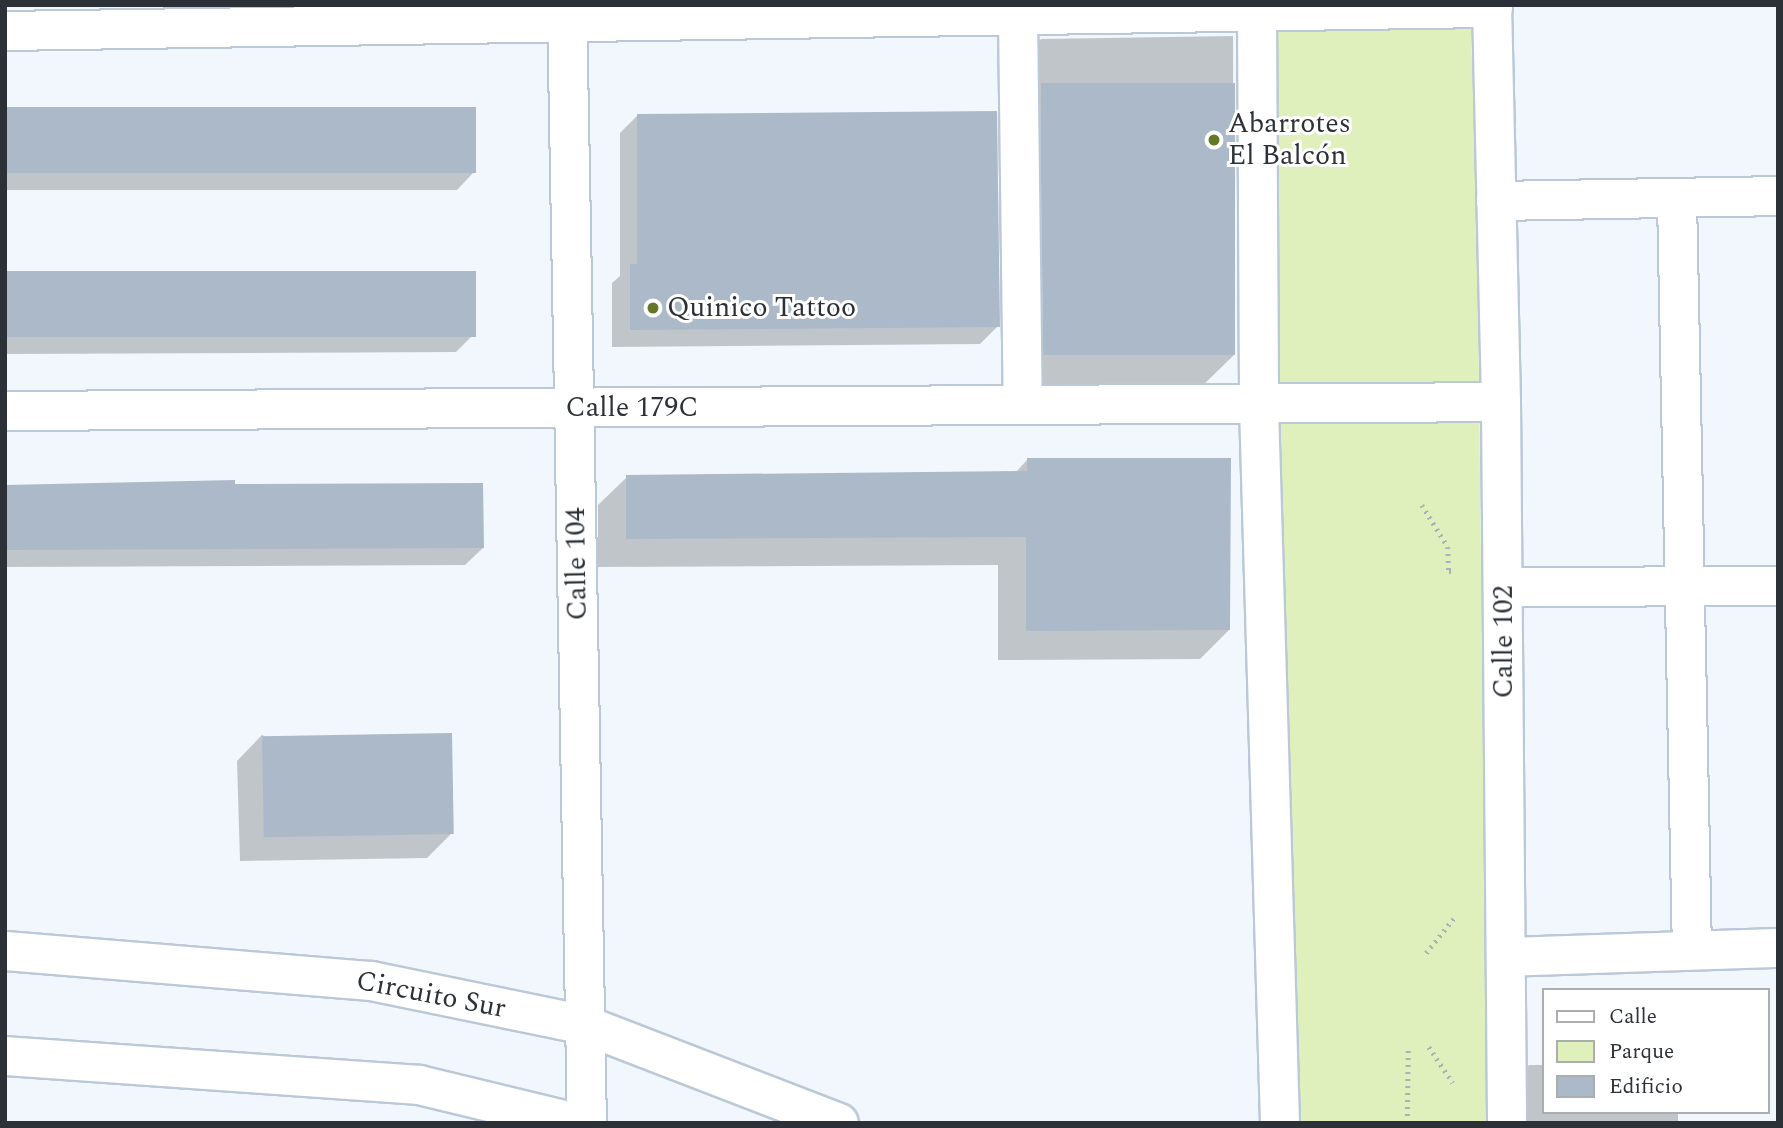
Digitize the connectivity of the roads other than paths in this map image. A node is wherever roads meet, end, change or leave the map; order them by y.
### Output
1 (1492, 7) edge
2 (567, 13) edge
3 (1257, 13) junction
4 (1018, 15) junction
5 (5, 31) edge
6 (1778, 196) edge
7 (1677, 199) junction
8 (1496, 201) junction
9 (1502, 402) junction
10 (1023, 405) junction
11 (1259, 407) junction
12 (574, 409) junction
13 (5, 411) edge
14 (1778, 586) edge
15 (1503, 587) junction
16 (1686, 587) junction
17 (1778, 948) edge
18 (1692, 950) junction
19 (5, 951) edge
20 (1506, 957) junction
21 (585, 1025) junction
22 (5, 1056) edge
23 (576, 1123) edge
24 (587, 1123) edge
25 (839, 1123) edge
26 (1280, 1123) edge
27 (1507, 1123) edge

1 - 3 street
1 - 8 street, Calle 102
2 - 4 street
2 - 5 street
2 - 12 street, Calle 104
3 - 4 street
3 - 11 street
4 - 10 street
6 - 7 street
7 - 8 street
7 - 16 street
8 - 9 street, Calle 102
9 - 11 street, Calle 179C
9 - 15 street, Calle 102
10 - 11 street, Calle 179C
10 - 12 street, Calle 179C
11 - 26 street
12 - 13 street, Calle 179C
12 - 21 street, Calle 104
14 - 16 street
15 - 16 street
15 - 20 street, Calle 102
16 - 18 street
17 - 18 street
18 - 20 street
19 - 21 street, Circuito Sur
20 - 27 street, Calle 102
21 - 24 street, Calle 104
21 - 25 street, Circuito Sur
22 - 23 street

